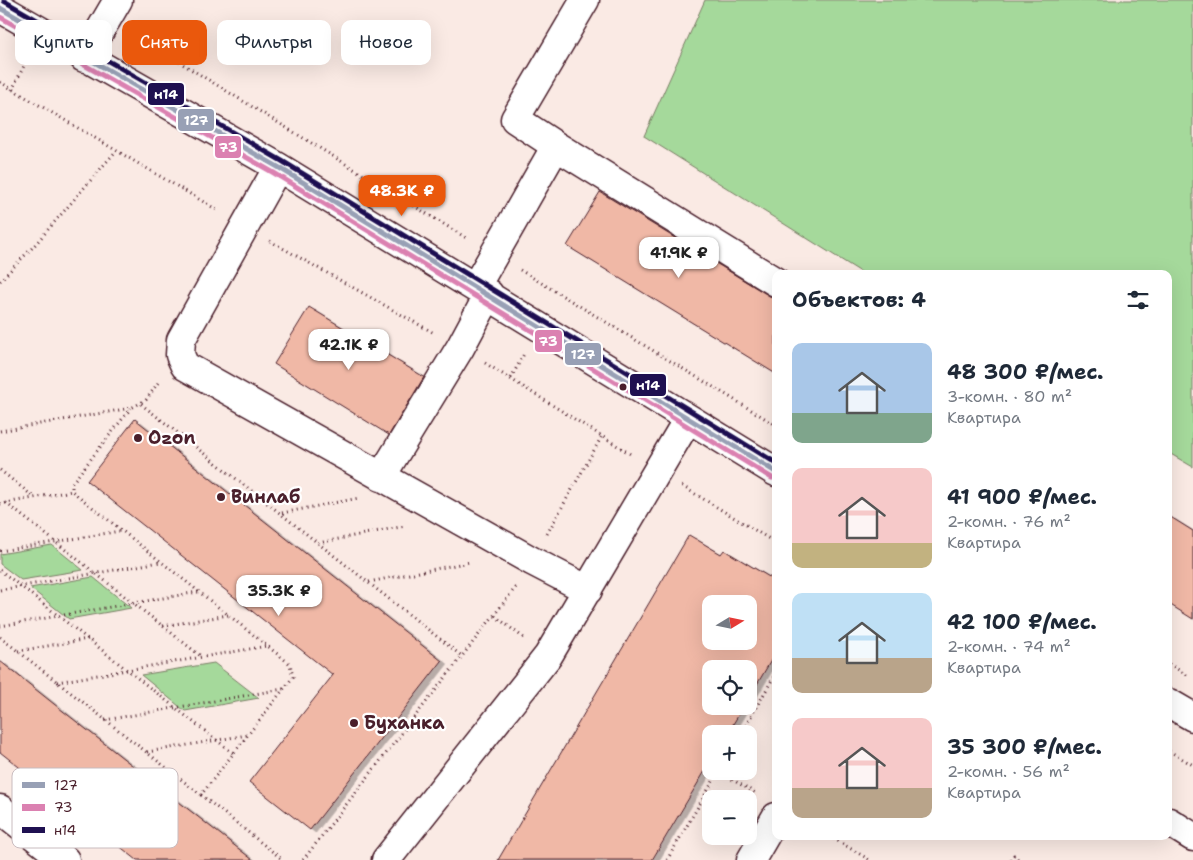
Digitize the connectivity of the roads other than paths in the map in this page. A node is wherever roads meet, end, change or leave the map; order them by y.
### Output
1 (586, 0) edge
2 (0, 8) edge
3 (113, 9) edge
4 (20, 20) edge
5 (106, 20) edge
6 (96, 65) edge
7 (556, 146) junction
8 (278, 167) junction
9 (772, 280) edge
10 (483, 290) junction
11 (688, 419) junction
12 (772, 470) edge
13 (392, 483) junction
14 (588, 590) junction
15 (1172, 705) edge
16 (1193, 717) edge
17 (0, 809) edge
18 (12, 818) edge
19 (772, 824) edge
20 (1172, 824) edge
21 (1193, 836) edge
22 (50, 848) edge
23 (65, 860) edge
24 (386, 860) edge
25 (752, 860) edge

1 - 7 street
2 - 4 street
3 - 5 street
6 - 8 street
7 - 9 street
7 - 10 street
8 - 10 street
8 - 13 street
10 - 11 street
10 - 13 street
11 - 12 street
11 - 14 street
13 - 14 street
14 - 24 street
15 - 16 street
17 - 18 street
19 - 25 street
20 - 21 street
22 - 23 street

